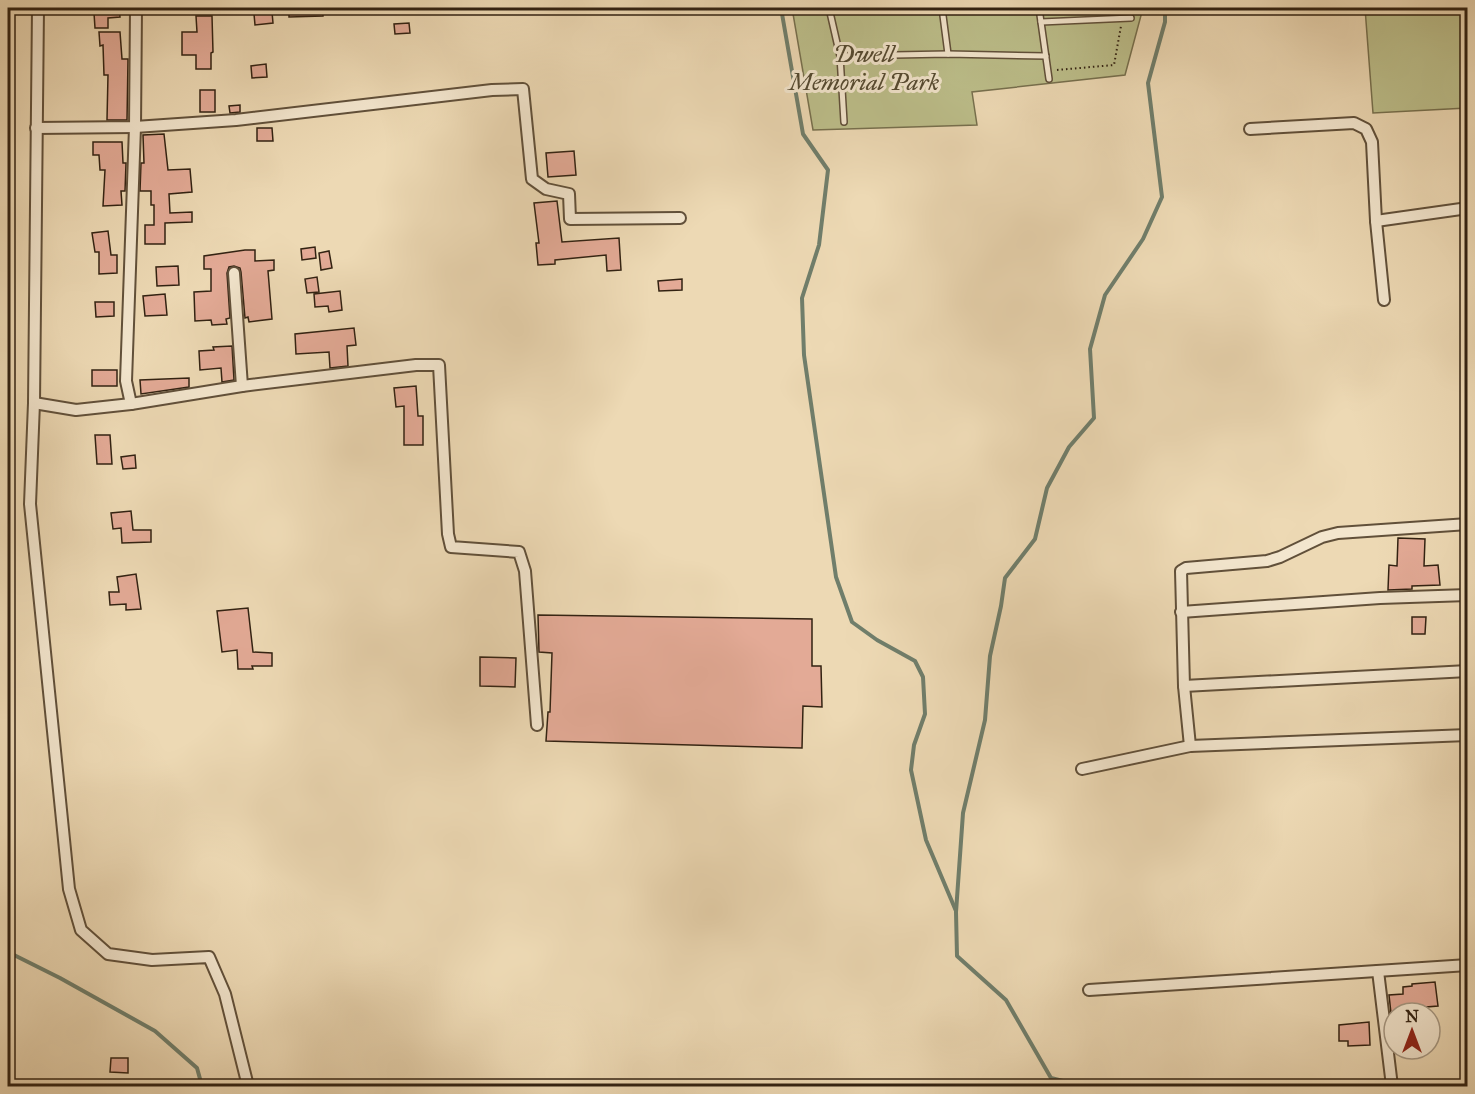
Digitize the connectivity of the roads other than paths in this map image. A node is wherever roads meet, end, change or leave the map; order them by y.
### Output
1 (38, 8) edge
2 (136, 8) edge
3 (829, 8) edge
4 (942, 8) edge
5 (1039, 8) edge
6 (1131, 18) dead end
7 (1041, 22) junction
8 (948, 54) junction
9 (840, 56) junction
10 (1046, 56) junction
11 (1049, 79) dead end
12 (844, 122) dead end
13 (135, 127) junction
14 (36, 128) junction
15 (1250, 129) dead end
16 (1467, 208) edge
17 (680, 218) dead end
18 (1376, 221) junction
19 (234, 273) dead end
20 (1384, 300) dead end
21 (242, 386) junction
22 (34, 403) junction
23 (131, 404) junction
24 (1467, 524) edge
25 (1467, 595) edge
26 (1181, 612) junction
27 (1467, 672) edge
28 (1184, 686) junction
29 (537, 725) dead end
30 (1467, 735) edge
31 (1190, 746) junction
32 (1082, 769) dead end
33 (1467, 965) edge
34 (1378, 971) junction
35 (1089, 990) dead end
36 (248, 1086) edge
37 (1392, 1086) edge

1 - 14 street
2 - 13 street
3 - 9 lane
4 - 8 lane
5 - 7 lane
6 - 7 lane
7 - 10 lane
8 - 9 lane
8 - 10 lane
9 - 12 lane
10 - 11 lane
13 - 14 street
13 - 17 street
13 - 23 street
14 - 22 street
15 - 18 street
16 - 18 street
18 - 20 street
19 - 21 street
21 - 23 street
21 - 29 street
22 - 23 street
22 - 36 street
24 - 26 street
25 - 26 street
26 - 28 street
27 - 28 street
28 - 31 street
30 - 31 street
31 - 32 street
33 - 34 street
34 - 35 street
34 - 37 street

